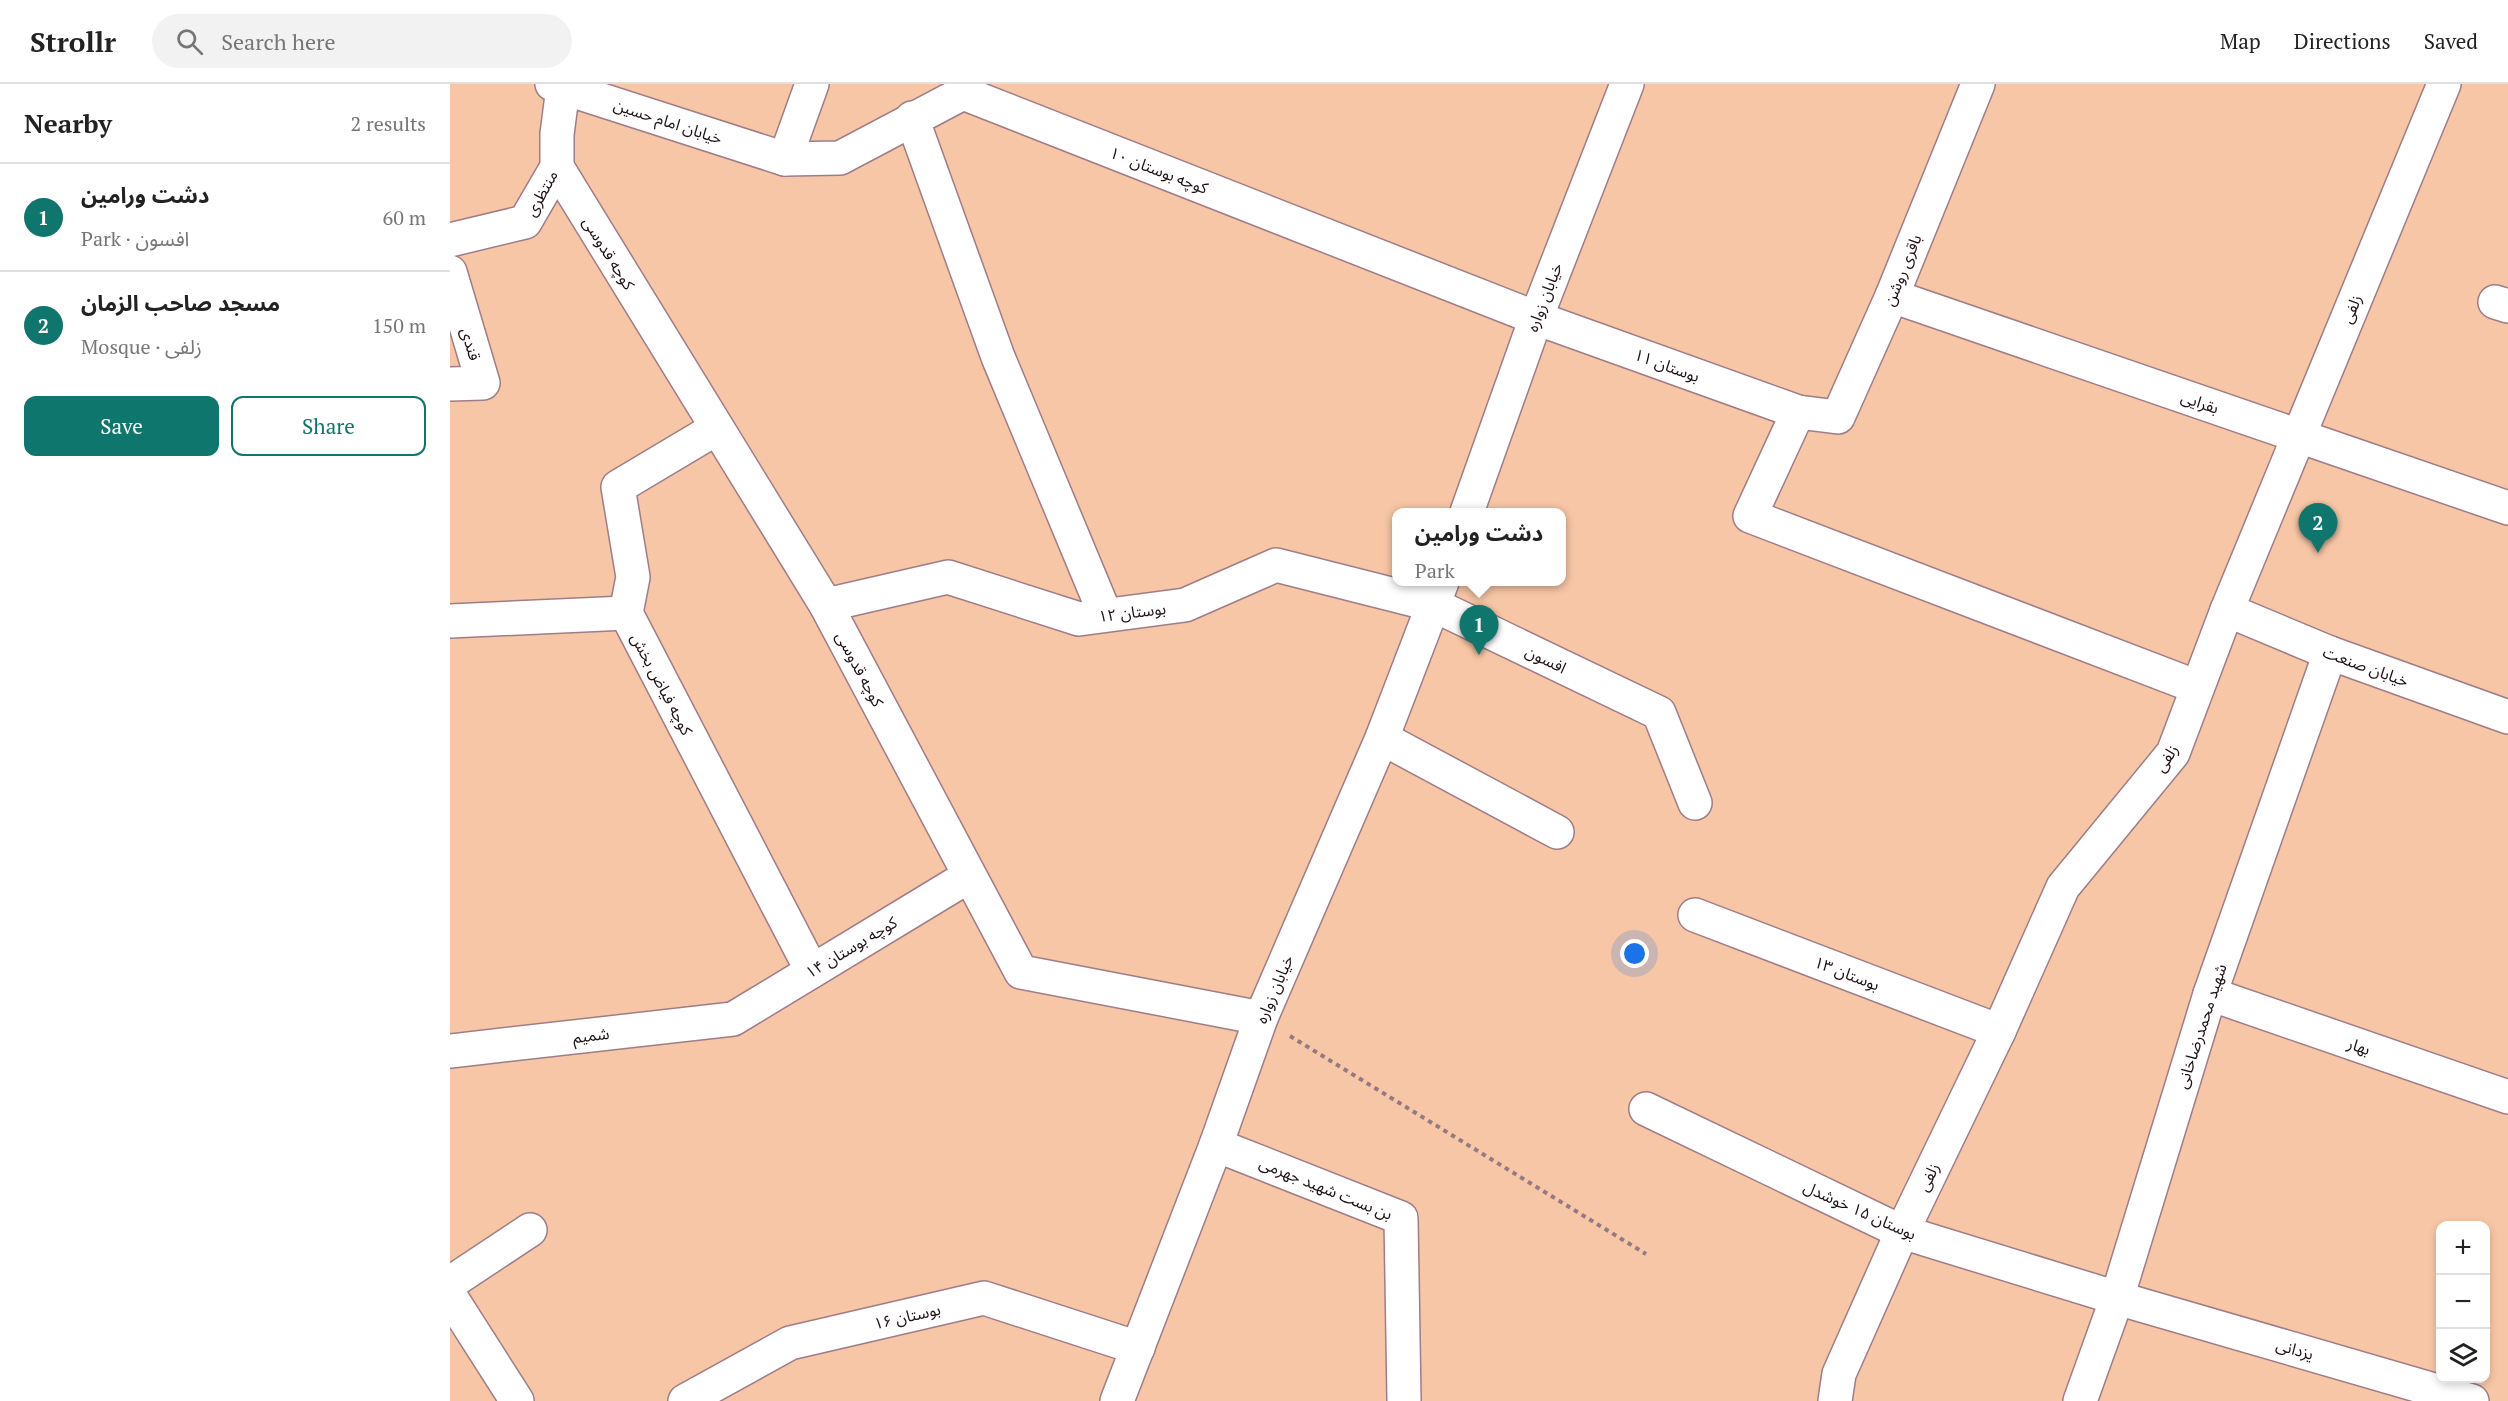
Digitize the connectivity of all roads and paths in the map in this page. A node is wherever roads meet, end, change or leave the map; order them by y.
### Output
1 (812, 84) edge
2 (1627, 84) edge
3 (1978, 84) edge
4 (2444, 84) edge
5 (557, 86) edge
6 (912, 118) junction
7 (785, 159) junction
8 (556, 167) junction
9 (450, 240) edge
10 (450, 272) edge
11 (1892, 296) junction
12 (1536, 318) junction
13 (450, 384) edge
14 (1798, 412) junction
15 (717, 428) junction
16 (2298, 436) junction
17 (1469, 508) edge
18 (2508, 508) edge
19 (1392, 585) edge
20 (1398, 586) edge
21 (1438, 593) edge
22 (826, 605) junction
23 (2227, 610) junction
24 (626, 613) junction
25 (1105, 614) junction
26 (450, 621) edge
27 (2330, 653) junction
28 (2197, 687) junction
29 (2508, 717) edge
30 (1382, 738) junction
31 (1695, 803) dead end
32 (1557, 832) dead end
33 (969, 876) junction
34 (1695, 915) dead end
35 (812, 971) junction
36 (2210, 994) junction
37 (1261, 1018) junction
38 (733, 1019) joint
39 (1999, 1031) junction
40 (450, 1051) edge
41 (2508, 1097) edge
42 (1646, 1109) dead end
43 (1216, 1145) junction
44 (530, 1230) dead end
45 (1902, 1232) junction
46 (1646, 1254) dead end
47 (450, 1283) edge
48 (450, 1296) edge
49 (2117, 1298) junction
50 (1137, 1348) junction
51 (1404, 1399) dead end
52 (517, 1401) edge
53 (685, 1401) edge
54 (1117, 1401) edge
55 (1835, 1401) edge
56 (2080, 1401) edge
57 (2472, 1401) edge

1 - 7 street
2 - 12 street, خیابان زواره
3 - 11 street, باقری روشن
4 - 16 street, زلفی
5 - 7 street, خیابان امام حسین
5 - 8 street, منتظری
6 - 7 street, کوچه بوستان ۱۰
6 - 12 street, کوچه بوستان ۱۰
6 - 25 street
8 - 9 street, منتظری
8 - 15 street, کوچه قدوسی
10 - 13 street, قندی
11 - 14 street, باقری روشن
11 - 16 street, بقرایی
12 - 14 street, بوستان ۱۱
12 - 17 street, خیابان زواره
14 - 28 street
15 - 22 street, کوچه قدوسی
15 - 24 street, کوچه فیاض بخش
16 - 18 street, بقرایی
16 - 23 street, زلفی
19 - 25 street, بوستان ۱۲
20 - 21 street, بوستان ۱۲
21 - 30 street, خیابان زواره
21 - 31 street, افسون
22 - 25 street, بوستان ۱۲
22 - 33 street, کوچه قدوسی
23 - 27 street, خیابان صنعت
23 - 28 street, زلفی
24 - 26 street
24 - 35 street, کوچه فیاض بخش
27 - 29 street, خیابان صنعت
27 - 36 street, شهید محمدرضاخانی
28 - 39 street, زلفی
30 - 32 street
30 - 37 street, خیابان زواره
33 - 35 street, کوچه بوستان ۱۴
33 - 37 street, کوچه قدوسی
34 - 39 street, بوستان ۱۳
35 - 38 street, کوچه بوستان ۱۴
36 - 41 street, بهار
36 - 49 street, شهید محمدرضاخانی
37 - 43 street, خیابان زواره
37 - 46 path
38 - 40 street, شمیم
39 - 45 street, زلفی
42 - 45 street, بوستان ۱۵ خوشدل
43 - 50 street, خیابان زواره
43 - 51 street, بن بست شهید جهرمی
44 - 47 street
45 - 49 street, بوستان ۱۵ خوشدل
45 - 55 street, زلفی
48 - 52 street
49 - 56 street, شهید محمدرضاخانی
49 - 57 street, یزدانی
50 - 53 street, بوستان ۱۶
50 - 54 street, خیابان زواره

